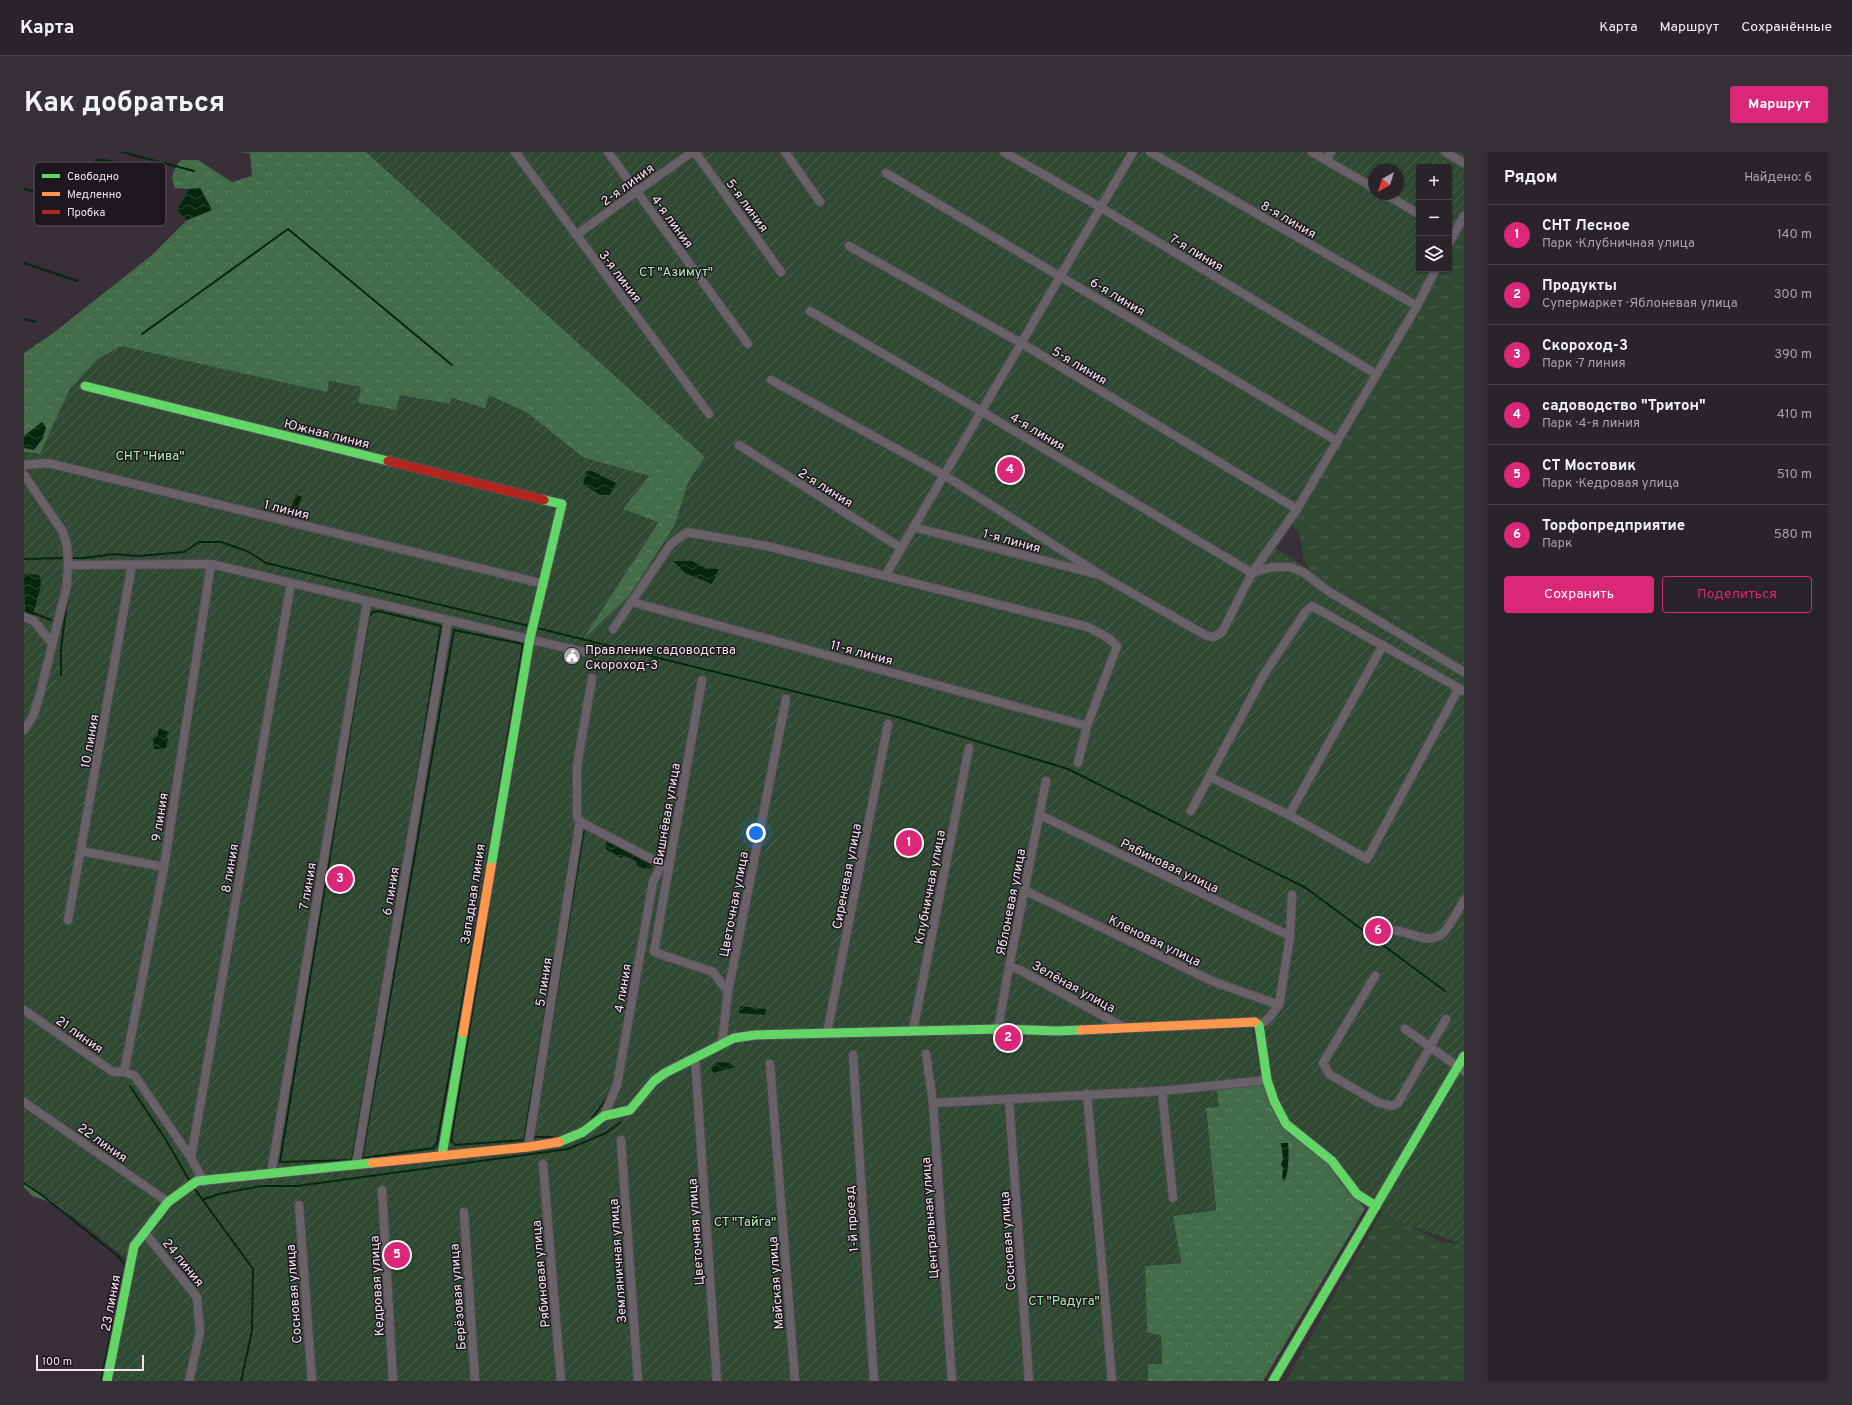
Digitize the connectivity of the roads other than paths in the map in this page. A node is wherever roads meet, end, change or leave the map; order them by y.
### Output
1 (515, 152) edge
2 (608, 152) edge
3 (692, 152) edge
4 (695, 152) edge
5 (785, 152) edge
6 (1004, 152) edge
7 (1132, 152) edge
8 (1150, 152) edge
9 (1312, 152) edge
10 (1332, 152) edge
11 (1445, 152) edge
12 (1326, 160) junction
13 (1464, 163) edge
14 (886, 173) dead end
15 (1368, 184) edge
16 (636, 191) junction
17 (1395, 200) edge
18 (820, 202) dead end
19 (1100, 207) junction
20 (1416, 212) edge
21 (1464, 216) edge
22 (1452, 231) edge
23 (576, 235) junction
24 (848, 246) dead end
25 (781, 272) dead end
26 (1434, 272) edge
27 (1060, 276) junction
28 (1417, 306) junction
29 (810, 311) dead end
30 (1021, 343) junction
31 (748, 344) dead end
32 (1376, 374) junction
33 (771, 380) dead end
34 (85, 386) dead end
35 (981, 411) junction
36 (709, 414) dead end
37 (1337, 441) junction
38 (738, 445) dead end
39 (24, 465) edge
40 (24, 475) edge
41 (944, 475) junction
42 (562, 504) joint
43 (1297, 509) junction
44 (914, 527) junction
45 (901, 548) junction
46 (70, 562) junction
47 (211, 564) junction
48 (132, 565) junction
49 (1252, 573) junction
50 (885, 576) junction
51 (1104, 577) junction
52 (290, 583) junction
53 (544, 584) junction
54 (367, 602) junction
55 (632, 602) junction
56 (24, 617) edge
57 (448, 621) junction
58 (614, 629) dead end
59 (532, 631) junction
60 (51, 642) junction
61 (1383, 645) junction
62 (584, 652) dead end
63 (1464, 672) edge
64 (592, 678) dead end
65 (702, 680) dead end
66 (1461, 689) edge
67 (786, 699) dead end
68 (888, 724) dead end
69 (25, 726) edge
70 (1086, 726) junction
71 (969, 748) dead end
72 (1078, 763) dead end
73 (1210, 777) junction
74 (1046, 781) dead end
75 (1191, 811) dead end
76 (1040, 815) junction
77 (1289, 815) junction
78 (580, 821) junction
79 (81, 851) junction
80 (662, 864) junction
81 (164, 867) junction
82 (668, 870) junction
83 (1024, 890) junction
84 (1292, 895) dead end
85 (1464, 900) edge
86 (68, 920) dead end
87 (1385, 931) dead end
88 (1290, 936) junction
89 (1009, 967) junction
90 (1375, 976) dead end
91 (728, 992) junction
92 (1278, 1005) junction
93 (24, 1010) edge
94 (1446, 1019) dead end
95 (1259, 1025) junction
96 (998, 1029) junction
97 (1126, 1029) junction
98 (1405, 1029) dead end
99 (913, 1030) junction
100 (827, 1033) junction
101 (722, 1043) junction
102 (1430, 1046) junction
103 (926, 1054) dead end
104 (853, 1055) dead end
105 (1464, 1056) edge
106 (695, 1058) junction
107 (770, 1064) dead end
108 (1461, 1069) edge
109 (124, 1072) junction
110 (1268, 1080) junction
111 (1162, 1091) junction
112 (1086, 1094) junction
113 (1010, 1100) junction
114 (24, 1102) edge
115 (933, 1103) junction
116 (604, 1116) junction
117 (621, 1140) dead end
118 (528, 1147) junction
119 (442, 1155) junction
120 (191, 1158) junction
121 (543, 1164) dead end
122 (356, 1165) junction
123 (271, 1174) junction
124 (204, 1182) junction
125 (382, 1190) dead end
126 (1173, 1198) dead end
127 (168, 1202) junction
128 (299, 1205) dead end
129 (1376, 1206) junction
130 (464, 1212) dead end
131 (144, 1232) junction
132 (107, 1381) edge
133 (188, 1381) edge
134 (312, 1381) edge
135 (393, 1381) edge
136 (475, 1381) edge
137 (561, 1381) edge
138 (638, 1381) edge
139 (717, 1381) edge
140 (795, 1381) edge
141 (874, 1381) edge
142 (952, 1381) edge
143 (1029, 1381) edge
144 (1112, 1381) edge
145 (1273, 1381) edge

1 - 23 street, 3-я линия
2 - 16 street, 4-я линия
3 - 16 street, 2-я линия
4 - 25 street, 5-я линия
5 - 18 street
6 - 19 street, 7-я линия
7 - 19 street
8 - 28 street, 8-я линия
9 - 12 street
10 - 12 street
11 - 13 street
12 - 15 street
14 - 27 street, 6-я линия
16 - 23 street, 2-я линия
16 - 31 street, 4-я линия
17 - 20 street
19 - 27 street
19 - 32 street, 7-я линия
21 - 22 street
23 - 36 street, 3-я линия
24 - 30 street, 5-я линия
26 - 28 street
27 - 30 street
27 - 37 street, 6-я линия
28 - 32 street
29 - 35 street, 4-я линия
30 - 35 street
30 - 43 street, 5-я линия
32 - 37 street
33 - 41 street
34 - 42 street, Южная линия
35 - 41 street
35 - 49 street, 4-я линия
37 - 43 street
38 - 45 street, 2-я линия
39 - 53 street, 1 линия
40 - 46 street
41 - 44 street
41 - 51 street
42 - 53 street, Западная линия
43 - 49 street
44 - 45 street
44 - 51 street, 1-я линия
45 - 50 street
46 - 48 street
46 - 60 street
47 - 48 street
47 - 52 street
47 - 81 street, 9 линия
48 - 79 street, 10 линия
49 - 51 street
49 - 63 street
50 - 55 street
50 - 70 street
52 - 54 street
52 - 120 street, 8 линия
53 - 59 street, Западная линия
54 - 57 street
54 - 123 street, 7 линия
55 - 58 street
55 - 70 street, 11-я линия
56 - 60 street
57 - 59 street
57 - 122 street, 6 линия
59 - 62 street
59 - 119 street, Западная линия
60 - 69 street
61 - 66 street
61 - 73 street
61 - 77 street
64 - 78 street, 5 линия
65 - 82 street, Вишнёвая улица
66 - 77 street
67 - 91 street, Цветочная улица
68 - 100 street, Сиреневая улица
70 - 72 street
71 - 99 street, Клубничная улица
73 - 75 street
73 - 77 street
74 - 76 street, Яблоневая улица
76 - 83 street, Яблоневая улица
76 - 88 street, Рябиновая улица
78 - 80 street
78 - 118 street, 5 линия
79 - 81 street
79 - 86 street, 10 линия
80 - 82 street
80 - 116 street, 4 линия
81 - 109 street, 9 линия
82 - 91 street, Вишнёвая улица
83 - 89 street, Яблоневая улица
83 - 92 street, Кленовая улица
84 - 88 street
85 - 87 street
88 - 92 street
89 - 96 street, Яблоневая улица
89 - 97 street, Зелёная улица
90 - 102 street
91 - 101 street, Цветочная улица
92 - 95 street
93 - 109 street, 21 линия
94 - 102 street
95 - 97 street
95 - 110 street
96 - 97 street
96 - 99 street
98 - 102 street
99 - 100 street
100 - 101 street
101 - 106 street
102 - 108 street
103 - 115 street, Центральная улица
104 - 141 street, 1-й проезд
105 - 108 street
106 - 116 street
106 - 139 street, Цветочная улица
107 - 140 street, Майская улица
108 - 129 street
109 - 120 street, 21 линия
110 - 111 street
110 - 129 street
111 - 112 street
111 - 126 street
112 - 113 street
112 - 144 street
113 - 115 street
113 - 143 street, Сосновая улица
114 - 127 street, 22 линия
115 - 142 street, Центральная улица
116 - 118 street, 23 линия
117 - 138 street, Земляничная улица
118 - 119 street, 23 линия
119 - 122 street, 23 линия
120 - 124 street, 21 линия
121 - 137 street, Рябиновая улица
122 - 123 street, 23 линия
123 - 124 street, 23 линия
124 - 127 street, 23 линия
125 - 135 street, Кедровая улица
127 - 131 street, 23 линия
128 - 134 street, Сосновая улица
129 - 145 street
130 - 136 street, Берёзовая улица
131 - 132 street, 23 линия
131 - 133 street, 24 линия

